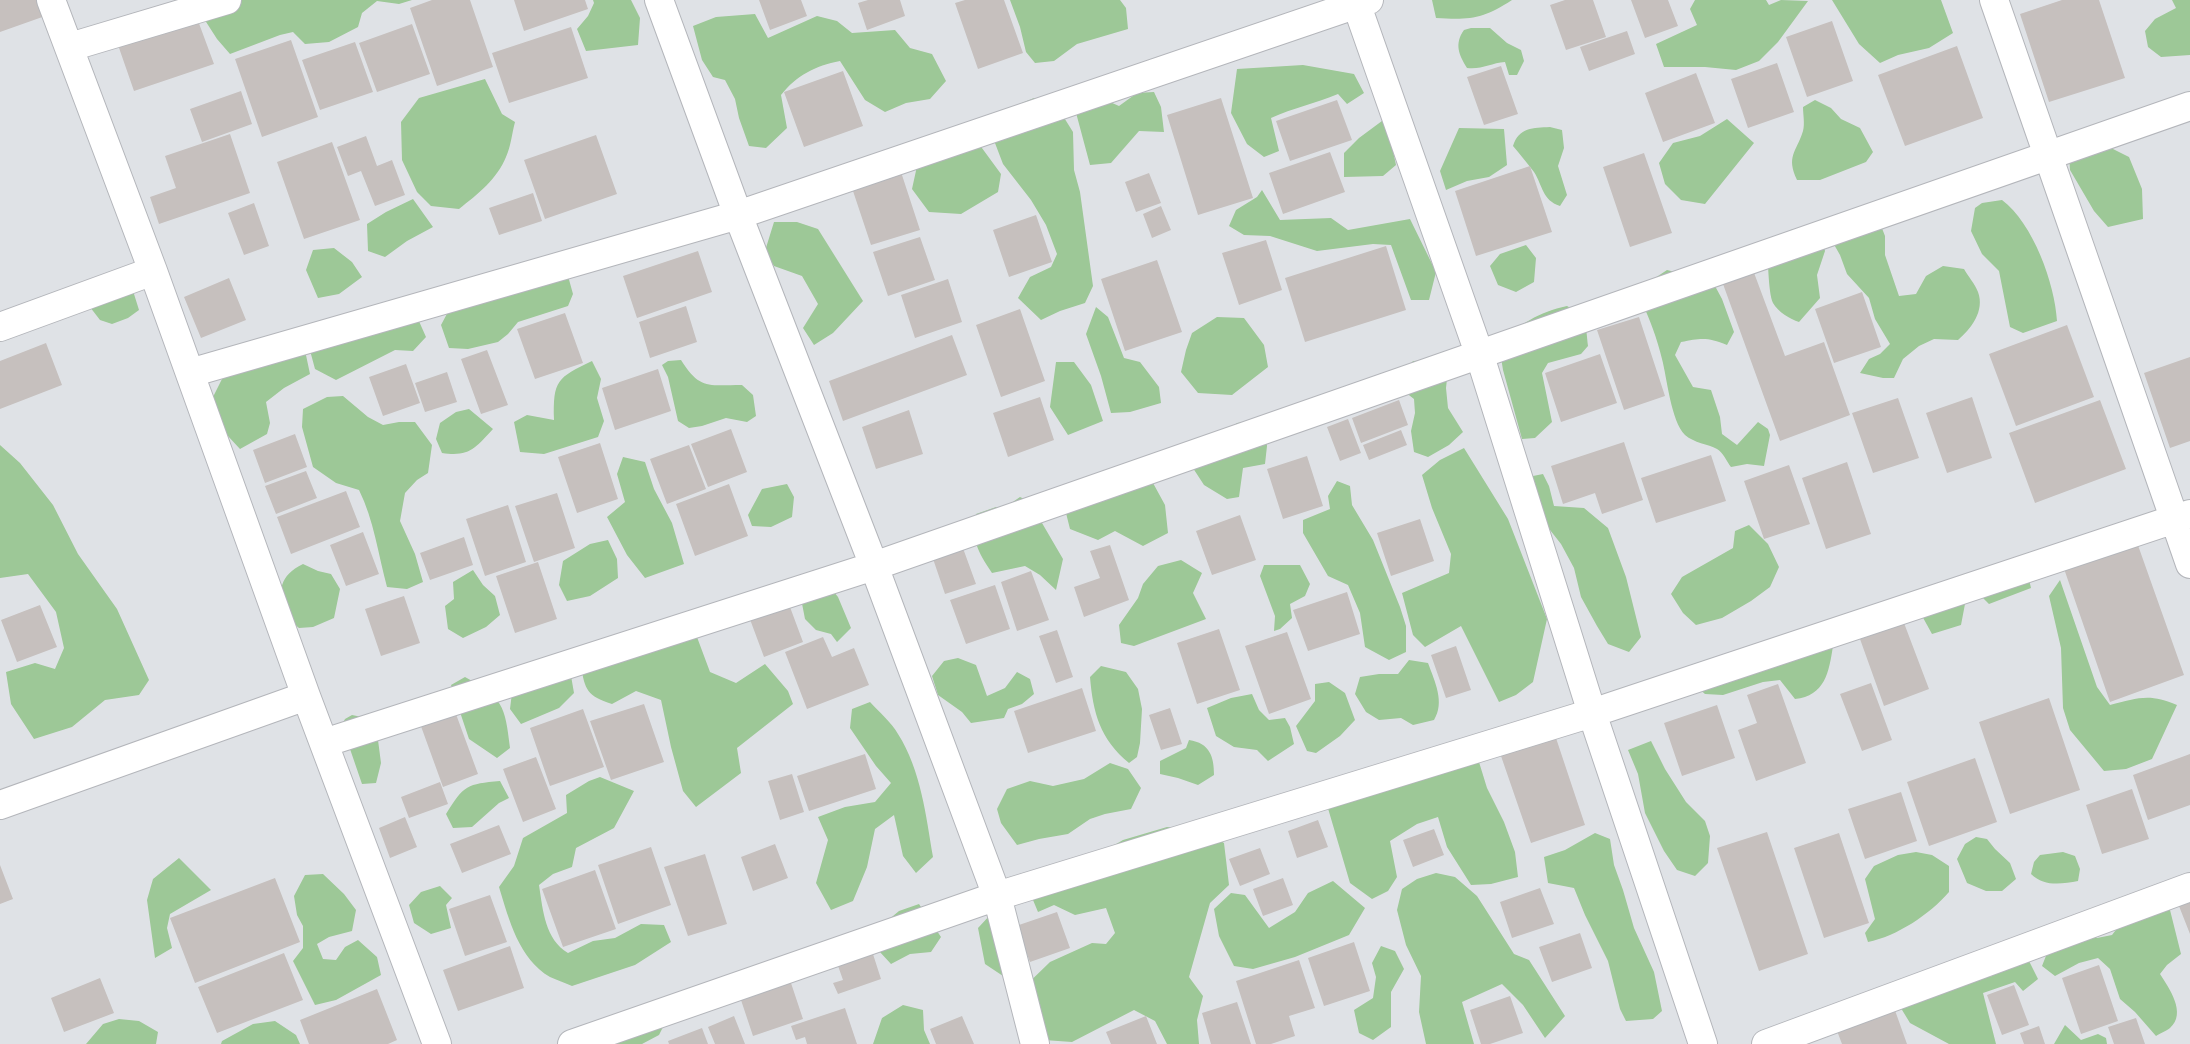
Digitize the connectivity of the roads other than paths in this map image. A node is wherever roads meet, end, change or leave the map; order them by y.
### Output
1 (52, 0) edge
2 (227, 0) edge
3 (659, 0) edge
4 (1994, 0) edge
5 (1360, 1) edge
6 (70, 47) junction
7 (2190, 106) edge
8 (2048, 156) junction
9 (738, 215) junction
10 (154, 271) junction
11 (0, 327) edge
12 (1479, 353) junction
13 (190, 373) junction
14 (2182, 517) edge
15 (2190, 564) edge
16 (874, 566) junction
17 (306, 696) junction
18 (1592, 713) junction
19 (324, 743) junction
20 (0, 805) edge
21 (2190, 887) edge
22 (998, 896) junction
23 (436, 1044) edge
24 (572, 1044) edge
25 (1035, 1044) edge
26 (1703, 1044) edge
27 (1766, 1044) edge

1 - 6 street
2 - 6 street
3 - 9 street
4 - 8 street
5 - 9 street
5 - 12 street
6 - 10 street
7 - 8 street
8 - 12 street
8 - 14 street
9 - 13 street
9 - 16 street
10 - 11 street
10 - 13 street
12 - 16 street
12 - 18 street
13 - 17 street
14 - 15 street
14 - 18 street
16 - 19 street
16 - 22 street
17 - 19 street
17 - 20 street
18 - 22 street
18 - 26 street
19 - 23 street
21 - 27 street
22 - 24 street
22 - 25 street

